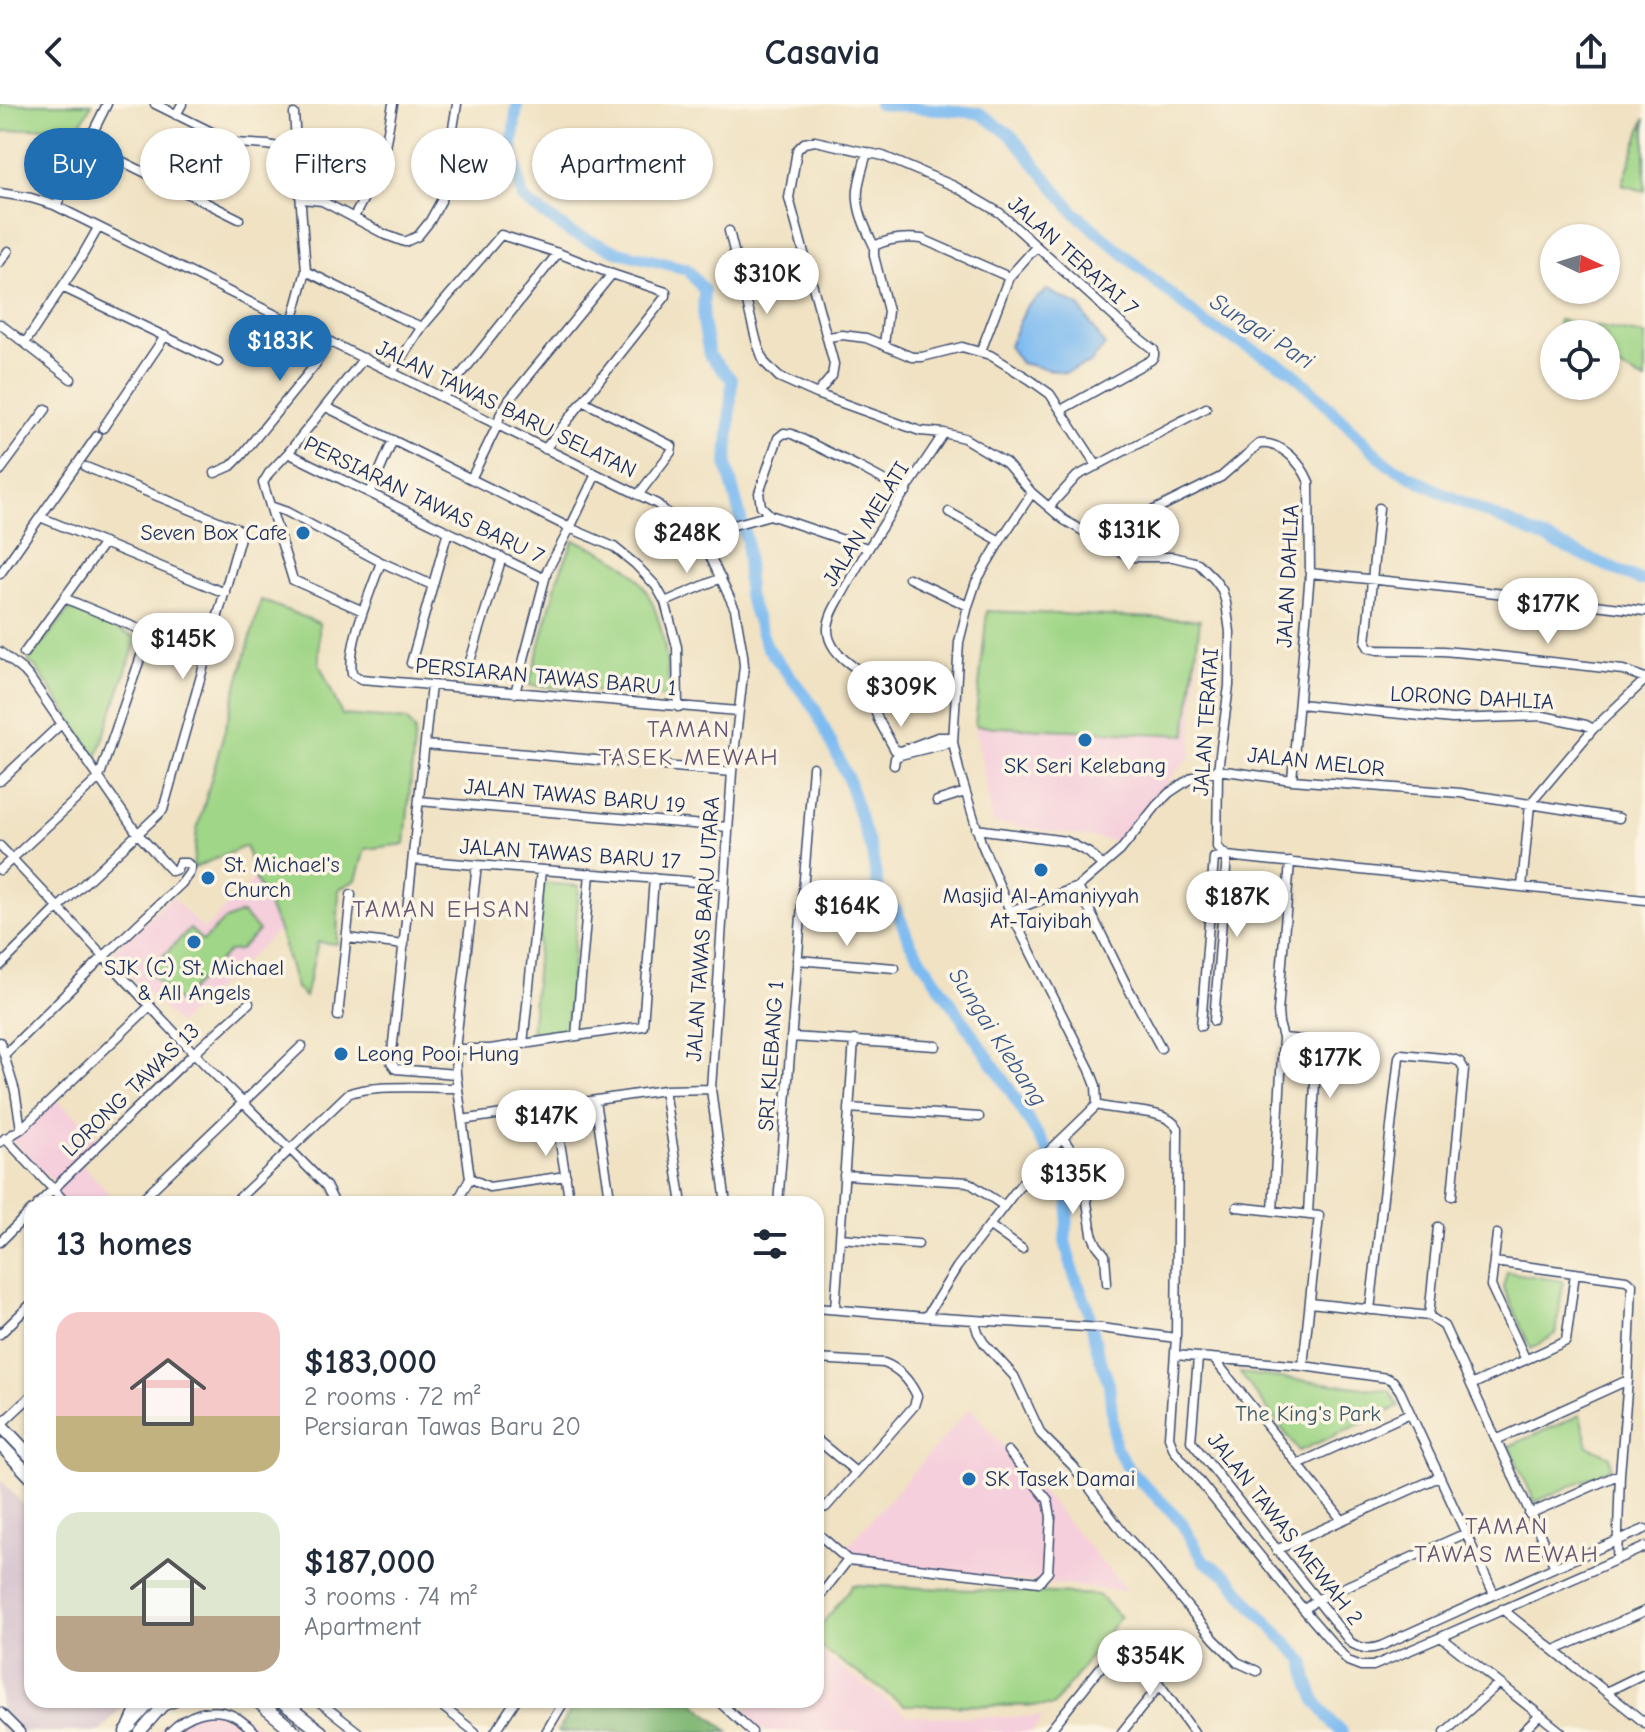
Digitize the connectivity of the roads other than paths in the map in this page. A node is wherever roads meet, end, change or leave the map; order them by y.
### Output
1 (107, 104) edge
2 (155, 104) edge
3 (182, 104) edge
4 (393, 104) edge
5 (457, 104) edge
6 (294, 114) dead end
7 (176, 115) junction
8 (95, 128) edge
9 (295, 128) edge
10 (266, 146) edge
11 (867, 152) junction
12 (124, 162) edge
13 (0, 193) edge
14 (59, 200) edge
15 (302, 200) edge
16 (317, 200) edge
17 (56, 206) junction
18 (354, 217) junction
19 (239, 219) dead end
20 (98, 228) junction
21 (729, 231) dead end
22 (874, 246) junction
23 (1036, 247) junction
24 (8, 251) dead end
25 (558, 253) junction
26 (0, 262) edge
27 (306, 271) junction
28 (612, 274) junction
29 (1009, 277) junction
30 (62, 287) junction
31 (292, 322) junction
32 (0, 324) edge
33 (422, 327) junction
34 (165, 336) junction
35 (828, 337) junction
36 (329, 342) junction
37 (25, 343) junction
38 (884, 345) junction
39 (981, 351) junction
40 (364, 358) junction
41 (218, 362) dead end
42 (392, 372) junction
43 (71, 379) dead end
44 (817, 394) junction
45 (443, 397) junction
46 (583, 401) junction
47 (326, 407) junction
48 (1206, 408) dead end
49 (46, 409) dead end
50 (1061, 410) junction
51 (498, 424) junction
52 (103, 428) dead end
53 (944, 433) junction
54 (97, 436) dead end
55 (393, 440) junction
56 (545, 449) junction
57 (288, 453) junction
58 (1097, 466) junction
59 (86, 467) dead end
60 (0, 471) edge
61 (215, 473) dead end
62 (596, 474) junction
63 (471, 479) junction
64 (906, 492) junction
65 (370, 493) junction
66 (1032, 493) junction
67 (638, 495) junction
68 (270, 506) junction
69 (1049, 507) junction
70 (1379, 508) dead end
71 (949, 512) dead end
72 (770, 515) junction
73 (40, 517) junction
74 (570, 528) junction
75 (685, 528) joint
76 (448, 531) junction
77 (697, 539) junction
78 (1000, 541) junction
79 (104, 543) junction
80 (1107, 545) junction
81 (867, 548) junction
82 (502, 557) junction
83 (381, 562) junction
84 (1310, 573) junction
85 (0, 574) edge
86 (721, 578) junction
87 (909, 578) dead end
88 (545, 579) junction
89 (1371, 580) junction
90 (432, 585) junction
91 (225, 593) junction
92 (64, 598) junction
93 (665, 602) junction
94 (968, 606) junction
95 (363, 611) junction
96 (1645, 611) edge
97 (149, 633) junction
98 (0, 652) edge
99 (24, 653) dead end
100 (207, 657) junction
101 (411, 663) dead end
102 (467, 671) dead end
103 (864, 672) junction
104 (1645, 679) edge
105 (431, 685) junction
106 (956, 687) junction
107 (515, 693) junction
108 (1299, 704) junction
109 (678, 707) junction
110 (738, 711) junction
111 (61, 724) junction
112 (1593, 729) junction
113 (952, 740) junction
114 (425, 745) junction
115 (894, 765) dead end
116 (813, 767) dead end
117 (1218, 770) junction
118 (732, 772) junction
119 (99, 778) junction
120 (1292, 780) junction
121 (0, 781) edge
122 (965, 792) junction
123 (419, 801) junction
124 (937, 801) dead end
125 (1530, 804) junction
126 (1619, 818) dead end
127 (728, 827) junction
128 (976, 829) junction
129 (137, 833) junction
130 (0, 846) edge
131 (1227, 856) junction
132 (12, 859) junction
133 (413, 860) junction
134 (1290, 862) junction
135 (477, 865) junction
136 (1103, 866) junction
137 (0, 870) edge
138 (541, 870) junction
139 (590, 873) junction
140 (654, 878) junction
141 (724, 884) junction
142 (1078, 887) junction
143 (1522, 887) junction
144 (351, 895) dead end
145 (802, 895) junction
146 (1645, 900) edge
147 (856, 901) dead end
148 (59, 907) junction
149 (1010, 911) junction
150 (347, 938) junction
151 (404, 945) junction
152 (103, 957) junction
153 (797, 960) junction
154 (0, 966) edge
155 (895, 968) dead end
156 (249, 1003) dead end
157 (150, 1006) junction
158 (338, 1016) dead end
159 (1214, 1021) dead end
160 (1201, 1026) dead end
161 (576, 1036) junction
162 (791, 1037) junction
163 (1283, 1038) junction
164 (854, 1040) junction
165 (0, 1042) edge
166 (523, 1044) junction
167 (302, 1046) dead end
168 (936, 1046) dead end
169 (1161, 1048) dead end
170 (455, 1049) junction
171 (194, 1053) junction
172 (5, 1054) junction
173 (407, 1070) junction
174 (456, 1074) junction
175 (405, 1088) junction
176 (458, 1088) junction
177 (711, 1089) junction
178 (664, 1090) junction
179 (595, 1101) junction
180 (243, 1104) junction
181 (1097, 1105) junction
182 (554, 1106) junction
183 (849, 1108) junction
184 (979, 1117) dead end
185 (462, 1120) junction
186 (21, 1129) junction
187 (3, 1140) edge
188 (1059, 1141) junction
189 (291, 1149) junction
190 (844, 1175) junction
191 (566, 1176) junction
192 (470, 1178) junction
193 (53, 1189) junction
194 (46, 1196) edge
195 (60, 1196) edge
196 (145, 1196) edge
197 (241, 1196) edge
198 (331, 1196) edge
199 (460, 1196) edge
200 (569, 1196) edge
201 (610, 1196) edge
202 (681, 1196) edge
203 (725, 1196) edge
204 (779, 1196) edge
205 (1452, 1196) dead end
206 (1004, 1206) junction
207 (1237, 1207) dead end
208 (1273, 1211) junction
209 (1308, 1214) junction
210 (24, 1218) edge
211 (990, 1226) junction
212 (1438, 1227) dead end
213 (1497, 1234) dead end
214 (840, 1238) junction
215 (0, 1242) edge
216 (918, 1244) dead end
217 (1022, 1249) dead end
218 (1494, 1262) junction
219 (1575, 1273) junction
220 (1107, 1283) dead end
221 (1310, 1303) junction
222 (824, 1308) edge
223 (835, 1309) junction
224 (1370, 1310) junction
225 (24, 1311) edge
226 (1429, 1316) junction
227 (926, 1317) junction
228 (974, 1320) junction
229 (0, 1334) edge
230 (1176, 1338) junction
231 (1175, 1355) junction
232 (1198, 1358) junction
233 (824, 1359) edge
234 (1214, 1359) junction
235 (1526, 1360) junction
236 (1303, 1366) junction
237 (1628, 1380) junction
238 (1471, 1385) junction
239 (24, 1402) edge
240 (1410, 1413) junction
241 (0, 1424) edge
242 (13, 1438) junction
243 (1496, 1440) junction
244 (24, 1444) edge
245 (1, 1445) edge
246 (824, 1446) edge
247 (24, 1450) edge
248 (1008, 1451) dead end
249 (24, 1459) edge
250 (1298, 1464) junction
251 (24, 1469) edge
252 (856, 1472) junction
253 (1620, 1474) junction
254 (1439, 1477) junction
255 (824, 1508) edge
256 (1529, 1514) junction
257 (1342, 1520) junction
258 (1645, 1529) edge
259 (1464, 1534) junction
260 (824, 1539) edge
261 (1617, 1541) junction
262 (1645, 1547) edge
263 (1276, 1550) junction
264 (1617, 1559) junction
265 (848, 1560) junction
266 (1555, 1567) junction
267 (824, 1591) edge
268 (1494, 1594) junction
269 (1316, 1600) junction
270 (1502, 1609) junction
271 (1304, 1610) junction
272 (1645, 1611) edge
273 (1441, 1637) junction
274 (1555, 1650) junction
275 (1257, 1671) dead end
276 (1645, 1673) edge
277 (1499, 1683) junction
278 (1160, 1685) junction
279 (1606, 1692) junction
280 (139, 1708) edge
281 (157, 1708) edge
282 (263, 1708) edge
283 (300, 1708) edge
284 (327, 1708) edge
285 (444, 1708) edge
286 (511, 1708) edge
287 (560, 1708) edge
288 (726, 1708) edge
289 (0, 1712) edge
290 (1540, 1715) junction
291 (1645, 1723) edge
292 (132, 1730) edge
293 (20, 1732) edge
294 (170, 1732) edge
295 (254, 1732) edge
296 (295, 1732) edge
297 (321, 1732) edge
298 (358, 1732) edge
299 (475, 1732) edge
300 (495, 1732) edge
301 (546, 1732) edge
302 (752, 1732) edge
303 (1049, 1732) edge
304 (1122, 1732) edge
305 (1194, 1732) edge
306 (1445, 1732) edge
307 (1523, 1732) edge
308 (1561, 1732) edge

1 - 8 street
2 - 7 street
3 - 7 street
4 - 18 street
5 - 18 street
6 - 9 street
7 - 10 street
11 - 22 street
11 - 23 street, JALAN TERATAI 7
11 - 35 street, JALAN TERATAI 7
12 - 19 street
13 - 17 street, JALAN TAWAS BARU SELATAN
14 - 17 street
15 - 27 street
16 - 18 street
17 - 20 street, JALAN TAWAS BARU SELATAN
20 - 30 street
20 - 31 street, JALAN TAWAS BARU SELATAN
21 - 44 street, JALAN TERATAI
22 - 29 street
22 - 38 street
23 - 29 street
23 - 50 street, JALAN TERATAI 7
24 - 26 street
25 - 28 street
25 - 33 street
25 - 45 street
27 - 31 street
27 - 33 street
28 - 46 street
28 - 51 street
29 - 39 street
30 - 34 street
30 - 37 street
31 - 36 street, JALAN TAWAS BARU SELATAN
32 - 37 street
33 - 42 street
34 - 41 street
34 - 52 street
35 - 38 street
35 - 44 street, JALAN TERATAI 7
36 - 40 street, JALAN TAWAS BARU SELATAN
36 - 61 street
37 - 43 street
38 - 39 street
39 - 50 street
40 - 42 street, JALAN TAWAS BARU SELATAN
40 - 47 street
42 - 45 street, JALAN TAWAS BARU SELATAN
44 - 53 street, JALAN TERATAI
45 - 51 street, JALAN TAWAS BARU SELATAN
46 - 56 street
46 - 67 street
47 - 55 street
47 - 57 street
48 - 58 street
49 - 60 street
50 - 58 street
51 - 56 street, JALAN TAWAS BARU SELATAN
51 - 63 street
53 - 64 street, JALAN MELATI
53 - 66 street, JALAN TERATAI
54 - 73 street
55 - 63 street
55 - 65 street
56 - 62 street, JALAN TAWAS BARU SELATAN
57 - 65 street, PERSIARAN TAWAS BARU 7
57 - 68 street
58 - 69 street
59 - 91 street
62 - 67 street, JALAN TAWAS BARU SELATAN
62 - 74 street
63 - 74 street
64 - 72 street
64 - 81 street, JALAN MELATI
65 - 76 street, PERSIARAN TAWAS BARU 7
66 - 69 street, JALAN TERATAI
66 - 78 street
67 - 75 street, JALAN TAWAS BARU SELATAN
68 - 83 street
68 - 95 street
69 - 80 street, JALAN TERATAI
70 - 89 street
71 - 78 street
72 - 77 street
72 - 81 street
73 - 79 street
73 - 85 street
74 - 88 street
74 - 93 street
75 - 77 street, JALAN TAWAS BARU UTARA
76 - 82 street, PERSIARAN TAWAS BARU 7
76 - 90 street
77 - 86 street, JALAN TAWAS BARU UTARA
78 - 94 street
79 - 91 street
79 - 92 street
80 - 84 street, JALAN DAHLIA
80 - 117 street, JALAN TERATAI
81 - 103 street, JALAN MELATI
82 - 88 street, PERSIARAN TAWAS BARU 7
82 - 102 street
83 - 90 street
83 - 95 street
84 - 89 street
84 - 108 street, JALAN DAHLIA
86 - 93 street
86 - 110 street, JALAN TAWAS BARU UTARA
87 - 94 street
88 - 107 street
89 - 96 street
89 - 104 street
90 - 101 street
91 - 100 street
92 - 97 street
92 - 99 street
93 - 109 street
94 - 106 street
95 - 105 street, PERSIARAN TAWAS BARU 1
97 - 100 street
97 - 119 street
98 - 111 street
100 - 129 street
103 - 106 street, JALAN MELATI
103 - 113 street
104 - 112 street
105 - 107 street, PERSIARAN TAWAS BARU 1
105 - 114 street
106 - 113 street
107 - 109 street, PERSIARAN TAWAS BARU 1
108 - 112 street, LORONG DAHLIA
108 - 120 street, JALAN DAHLIA
109 - 110 street, PERSIARAN TAWAS BARU 1
110 - 118 street, JALAN TAWAS BARU UTARA
111 - 119 street
111 - 121 street
112 - 125 street
113 - 115 street
113 - 122 street
114 - 118 street
114 - 123 street
116 - 145 street, SRI KLEBANG 1
117 - 120 street, JALAN MELOR
117 - 131 street, JALAN TERATAI
117 - 136 street, JALAN MELOR
118 - 127 street, JALAN TAWAS BARU UTARA
119 - 129 street
119 - 132 street
120 - 125 street, JALAN MELOR
122 - 124 street
122 - 128 street
123 - 127 street, JALAN TAWAS BARU 19
123 - 133 street
125 - 126 street, JALAN MELOR
125 - 143 street
127 - 141 street, JALAN TAWAS BARU UTARA
128 - 136 street
128 - 149 street
129 - 148 street
129 - 152 street
130 - 132 street
131 - 134 street
131 - 159 street, JALAN TERATAI
131 - 160 street
132 - 137 street
132 - 148 street
133 - 135 street, JALAN TAWAS BARU 17
133 - 151 street
134 - 143 street
134 - 163 street
135 - 138 street, JALAN TAWAS BARU 17
135 - 170 street
136 - 142 street, JALAN MELOR
138 - 139 street, JALAN TAWAS BARU 17
138 - 166 street
139 - 140 street, JALAN TAWAS BARU 17
139 - 161 street
140 - 141 street, JALAN TAWAS BARU 17
140 - 161 street
141 - 177 street, JALAN TAWAS BARU UTARA
142 - 149 street, JALAN MELOR
142 - 169 street
143 - 146 street
144 - 150 street
145 - 147 street
145 - 153 street, SRI KLEBANG 1
148 - 152 street
148 - 154 street
149 - 181 street
150 - 151 street
150 - 158 street
151 - 173 street
152 - 157 street
152 - 172 street
153 - 155 street
153 - 162 street, SRI KLEBANG 1
156 - 171 street, LORONG TAWAS 13
157 - 171 street
157 - 186 street
161 - 166 street
162 - 164 street
162 - 204 street, SRI KLEBANG 1
163 - 208 street
163 - 209 street
164 - 168 street
164 - 183 street
165 - 172 street
166 - 170 street
167 - 180 street
170 - 174 street
171 - 180 street
171 - 193 street, LORONG TAWAS 13
172 - 186 street
173 - 174 street
173 - 175 street
174 - 176 street
175 - 176 street
175 - 189 street
176 - 185 street
177 - 178 street
177 - 203 street, JALAN TAWAS BARU UTARA
178 - 179 street
178 - 202 street
179 - 182 street
179 - 201 street
180 - 189 street
180 - 196 street
181 - 188 street
181 - 230 street
182 - 185 street
182 - 191 street
183 - 184 street
183 - 190 street
185 - 192 street
186 - 187 street
187 - 193 street
188 - 206 street
188 - 220 street
189 - 197 street
189 - 198 street
190 - 206 street
190 - 214 street
191 - 192 street
191 - 200 street
192 - 199 street
193 - 194 street, LORONG TAWAS 13
193 - 195 street
205 - 224 street
206 - 211 street
207 - 208 street
208 - 209 street
209 - 221 street
210 - 215 street
211 - 217 street
211 - 227 street
212 - 226 street
213 - 218 street
214 - 216 street
214 - 223 street
218 - 219 street
218 - 235 street
219 - 235 street
219 - 237 street
221 - 224 street
221 - 236 street
222 - 223 street
223 - 227 street
224 - 226 street
225 - 229 street
226 - 238 street
227 - 228 street
228 - 230 street
228 - 275 street
230 - 231 street
231 - 232 street
231 - 271 street
232 - 234 street
232 - 263 street, JALAN TAWAS MEWAH 2
233 - 252 street
234 - 236 street
234 - 250 street
235 - 238 street
236 - 240 street
237 - 243 street
237 - 253 street
238 - 243 street
239 - 241 street
240 - 250 street
240 - 254 street
241 - 242 highway
242 - 244 highway
242 - 247 highway
243 - 256 street
245 - 249 highway
245 - 251 highway
246 - 252 street
248 - 265 street
250 - 257 street
252 - 255 street
253 - 256 street
253 - 261 street
254 - 257 street
254 - 259 street
256 - 266 street
257 - 263 street
258 - 261 street, JALAN TAWAS MEWAH 2
259 - 268 street
259 - 269 street
260 - 265 street
261 - 264 street
261 - 266 street, JALAN TAWAS MEWAH 2
262 - 264 street
263 - 269 street, JALAN TAWAS MEWAH 2
264 - 270 street
265 - 267 street
266 - 268 street, JALAN TAWAS MEWAH 2
268 - 269 street, JALAN TAWAS MEWAH 2
269 - 271 street
270 - 273 street
270 - 274 street
271 - 273 street
272 - 274 street
273 - 277 street
274 - 279 street
276 - 279 street
277 - 290 street
277 - 306 street
278 - 303 street
278 - 304 street
278 - 305 street
279 - 291 street
280 - 292 highway
281 - 292 main road
282 - 296 highway
283 - 297 highway
284 - 298 street
285 - 299 street
286 - 300 street
287 - 301 street
288 - 302 street
289 - 293 street
290 - 307 street
290 - 308 street
294 - 295 street

